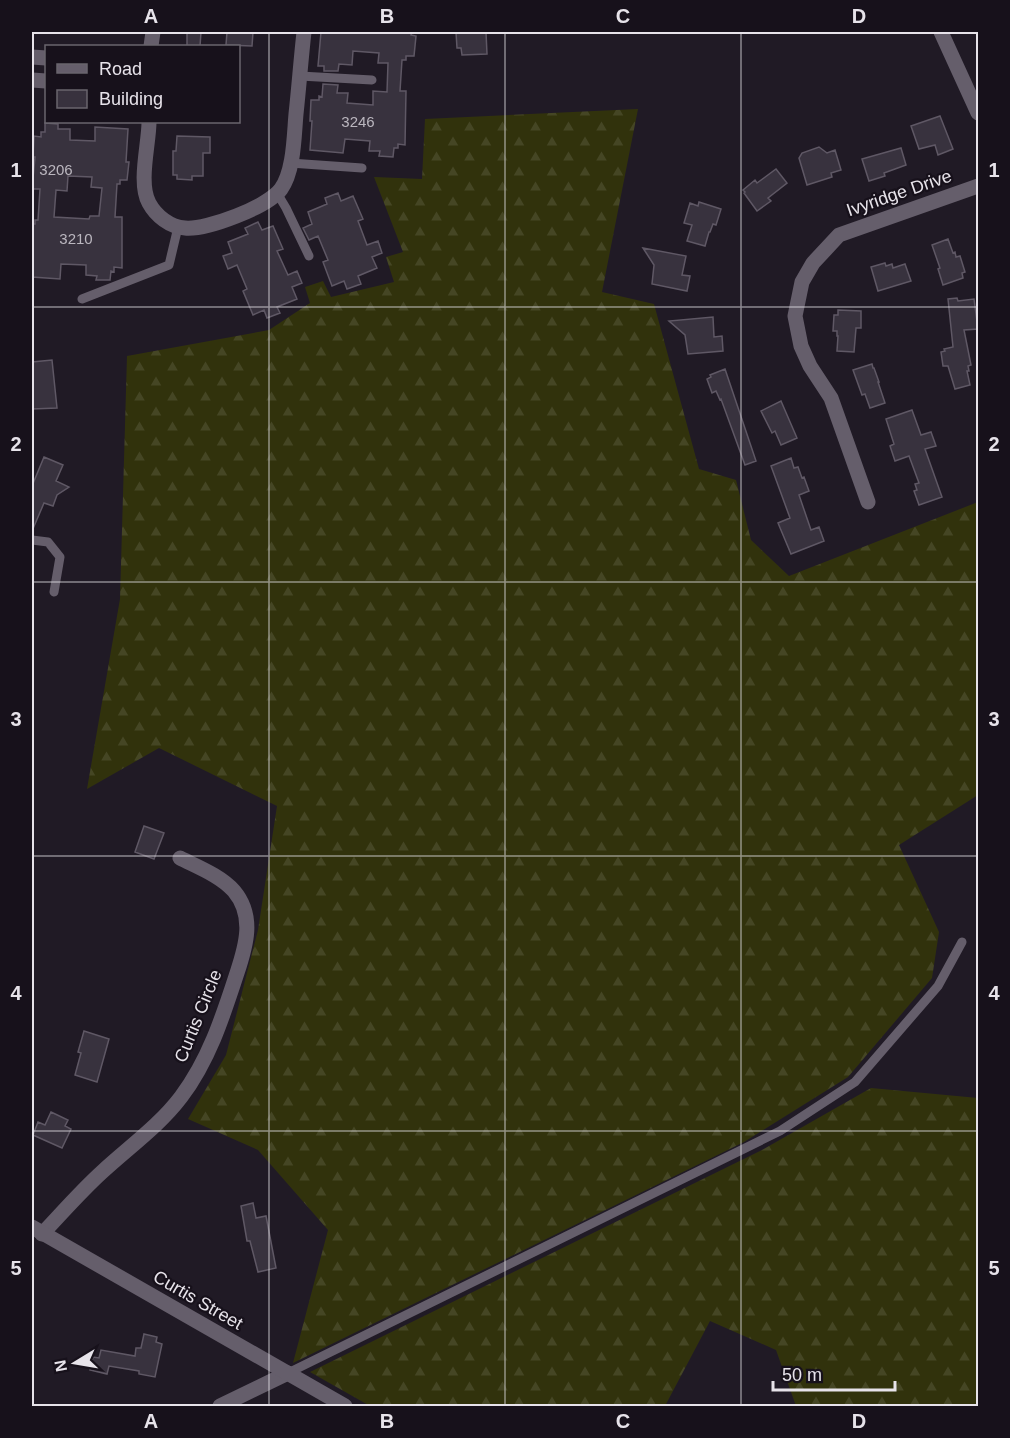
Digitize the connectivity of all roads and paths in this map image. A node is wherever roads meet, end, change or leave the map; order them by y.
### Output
1 (304, 32) edge
2 (941, 32) edge
3 (300, 76) junction
4 (372, 80) dead end
5 (978, 112) edge
6 (149, 123) edge
7 (290, 163) junction
8 (362, 168) dead end
9 (978, 186) edge
10 (277, 193) junction
11 (178, 226) junction
12 (309, 256) dead end
13 (82, 299) dead end
14 (868, 502) dead end
15 (32, 540) edge
16 (54, 592) dead end
17 (180, 858) dead end
18 (962, 942) dead end
19 (37, 1231) edge
20 (288, 1373) junction
21 (220, 1407) edge
22 (345, 1407) edge

1 - 3 street
2 - 5 street
3 - 4 lane
3 - 7 street
6 - 11 street
7 - 8 lane
7 - 10 street
9 - 14 street, Ivyridge Drive
10 - 11 street
10 - 12 lane
11 - 13 lane
15 - 16 lane
17 - 19 street, Curtis Circle
18 - 20 lane
19 - 20 street, Curtis Street
20 - 21 street
20 - 22 street, Curtis Street

